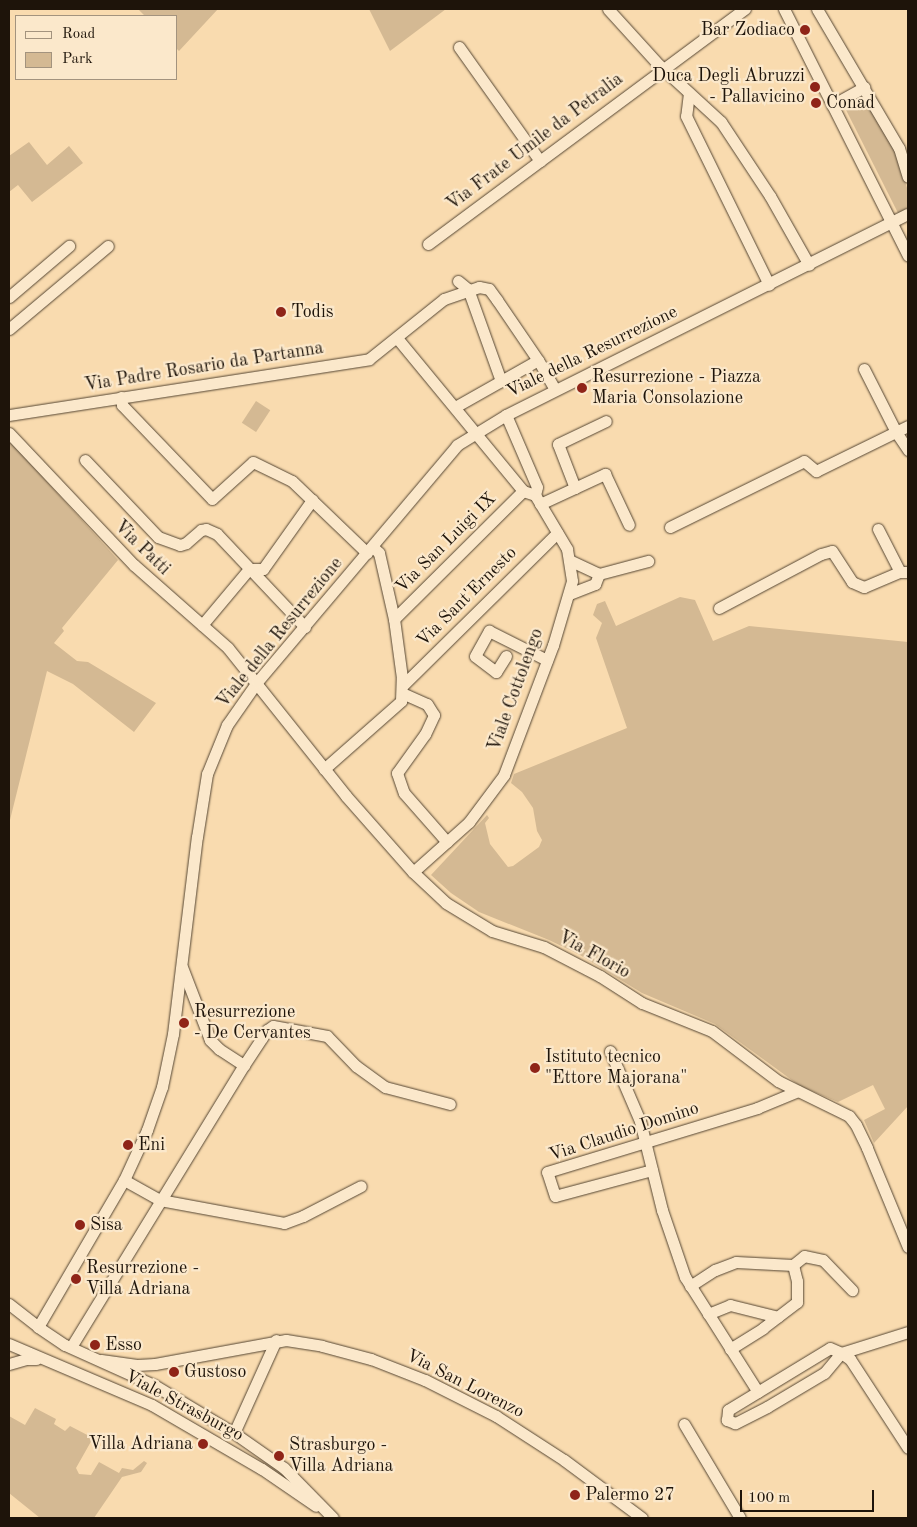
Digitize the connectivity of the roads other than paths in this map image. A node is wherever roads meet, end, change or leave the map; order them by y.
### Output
1 (608, 9) edge
2 (745, 9) edge
3 (784, 9) edge
4 (817, 9) edge
5 (459, 47) dead end
6 (664, 70) junction
7 (864, 87) junction
8 (689, 93) junction
9 (832, 105) junction
10 (540, 161) junction
11 (908, 177) edge
12 (908, 214) edge
13 (891, 223) junction
14 (428, 244) dead end
15 (69, 246) dead end
16 (108, 246) dead end
17 (906, 249) edge
18 (809, 265) junction
19 (458, 281) dead end
20 (769, 285) junction
21 (468, 289) junction
22 (9, 297) edge
23 (9, 329) edge
24 (397, 338) junction
25 (538, 360) junction
26 (864, 369) dead end
27 (501, 381) junction
28 (555, 390) junction
29 (121, 397) junction
30 (455, 407) junction
31 (9, 415) edge
32 (506, 415) junction
33 (606, 421) dead end
34 (908, 426) edge
35 (896, 432) junction
36 (9, 433) edge
37 (474, 433) junction
38 (908, 450) edge
39 (85, 460) dead end
40 (574, 488) junction
41 (523, 491) junction
42 (537, 499) junction
43 (312, 500) junction
44 (629, 524) dead end
45 (670, 527) dead end
46 (878, 529) dead end
47 (557, 533) junction
48 (370, 550) junction
49 (569, 560) junction
50 (648, 561) dead end
51 (249, 569) junction
52 (904, 572) edge
53 (599, 574) junction
54 (568, 594) junction
55 (719, 608) dead end
56 (394, 619) junction
57 (202, 625) junction
58 (305, 628) junction
59 (506, 656) dead end
60 (547, 660) junction
61 (257, 682) junction
62 (402, 690) junction
63 (324, 769) junction
64 (447, 842) junction
65 (414, 873) junction
66 (182, 966) junction
67 (610, 1051) dead end
68 (244, 1065) junction
69 (798, 1091) junction
70 (450, 1104) dead end
71 (647, 1141) junction
72 (652, 1170) junction
73 (124, 1180) junction
74 (361, 1186) dead end
75 (160, 1200) junction
76 (908, 1247) edge
77 (793, 1265) junction
78 (690, 1286) junction
79 (852, 1290) dead end
80 (11, 1308) edge
81 (708, 1314) junction
82 (778, 1317) junction
83 (38, 1327) junction
84 (908, 1332) edge
85 (276, 1340) junction
86 (9, 1344) edge
87 (71, 1347) junction
88 (730, 1348) junction
89 (841, 1353) junction
90 (40, 1359) junction
91 (101, 1360) junction
92 (9, 1364) edge
93 (758, 1392) junction
94 (684, 1424) dead end
95 (234, 1433) junction
96 (255, 1448) junction
97 (908, 1448) edge
98 (248, 1460) junction
99 (332, 1518) edge
100 (642, 1518) edge
101 (740, 1518) edge

1 - 6 street
2 - 6 street, Via Frate Umile da Petralia
3 - 9 street
4 - 7 street
5 - 10 street
6 - 8 street
6 - 10 street, Via Frate Umile da Petralia
7 - 9 street
7 - 11 street
8 - 18 street
8 - 20 street
9 - 13 street
10 - 14 street, Via Frate Umile da Petralia
12 - 13 street, Viale della Resurrezione
13 - 17 street
13 - 18 street, Viale della Resurrezione
15 - 22 street
16 - 23 street
18 - 20 street, Viale della Resurrezione
19 - 21 street
20 - 28 street, Viale della Resurrezione
21 - 24 street, Via Padre Rosario da Partanna
21 - 25 street
21 - 27 street
24 - 29 street, Via Padre Rosario da Partanna
24 - 30 street
25 - 27 street
25 - 28 street
26 - 35 street
27 - 30 street
28 - 32 street, Viale della Resurrezione
29 - 31 street, Via Padre Rosario da Partanna
29 - 43 street
30 - 37 street
32 - 37 street, Viale della Resurrezione
32 - 42 street, Viale Cottolengo
33 - 40 street
34 - 35 street
35 - 38 street
35 - 45 street
36 - 57 street, Via Patti
37 - 41 street
37 - 48 street, Viale della Resurrezione
39 - 51 street
40 - 42 street
40 - 44 street
41 - 42 street
41 - 56 street, Via San Luigi IX
42 - 47 street, Viale Cottolengo
43 - 48 street
43 - 51 street
46 - 52 street
47 - 49 street, Viale Cottolengo
47 - 62 street, Via Sant'Ernesto
48 - 56 street
48 - 58 street, Viale della Resurrezione
49 - 53 street
49 - 54 street, Viale Cottolengo
50 - 53 street
51 - 57 street
51 - 58 street
52 - 55 street
53 - 54 street
54 - 60 street, Viale Cottolengo
56 - 62 street
57 - 61 street, Via Patti
58 - 61 street, Viale della Resurrezione
59 - 60 street
60 - 64 street, Viale Cottolengo
61 - 63 street, Via Florio
61 - 66 street, Viale della Resurrezione
62 - 63 street, Via Sant'Ernesto
62 - 64 street
63 - 65 street, Via Florio
64 - 65 street, Viale Cottolengo
65 - 69 street, Via Florio
66 - 68 street
66 - 73 street, Viale della Resurrezione
67 - 71 street
68 - 70 street
68 - 75 street
69 - 71 street, Via Claudio Domino
69 - 76 street, Via Florio
71 - 72 street
71 - 72 street, Via Claudio Domino
72 - 78 street
73 - 75 street
73 - 83 street, Viale della Resurrezione
74 - 75 street
75 - 87 street
77 - 78 street
77 - 79 street
77 - 82 street
78 - 81 street
80 - 83 street, Viale Strasburgo
81 - 82 street
81 - 88 street
82 - 88 street
83 - 87 street, Viale Strasburgo
84 - 89 street
85 - 91 street, Via San Lorenzo
85 - 95 street
85 - 100 street, Via San Lorenzo
86 - 90 street, Viale Strasburgo
87 - 91 street, Viale Strasburgo
88 - 93 street
89 - 93 street
89 - 93 street
89 - 97 street
90 - 92 street
90 - 98 street, Viale Strasburgo
91 - 95 street, Viale Strasburgo
94 - 101 street
95 - 96 street, Viale Strasburgo
96 - 98 street
96 - 99 street, Viale Strasburgo
98 - 99 street, Viale Strasburgo

